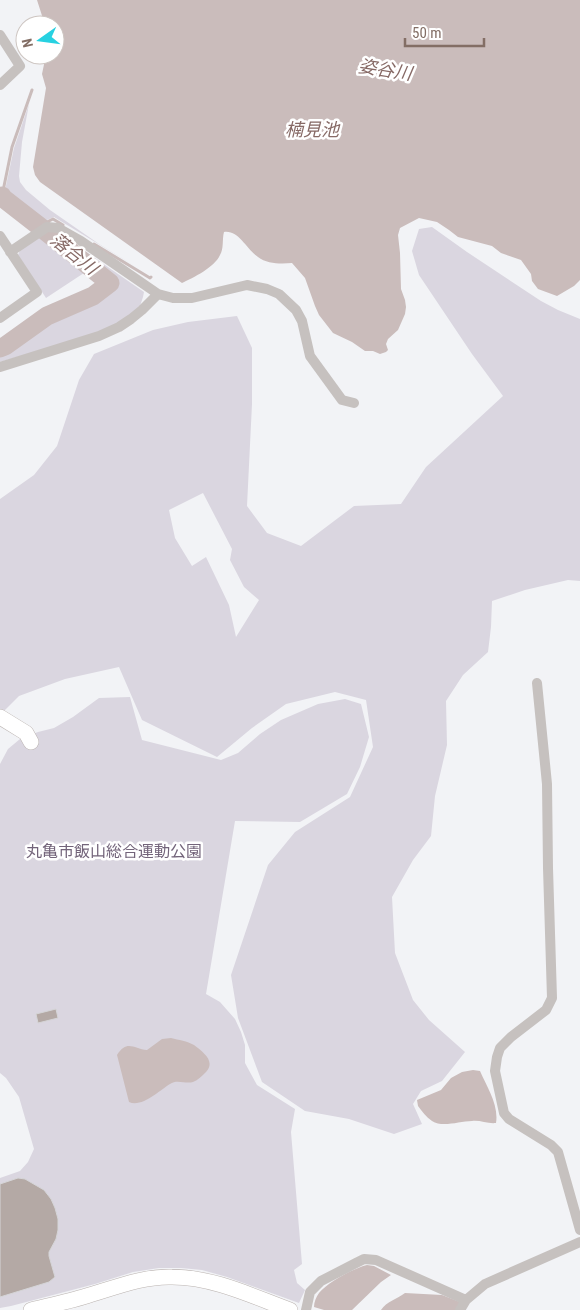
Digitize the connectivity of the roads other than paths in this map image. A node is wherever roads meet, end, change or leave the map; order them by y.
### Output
1 (0, 34) edge
2 (0, 85) edge
3 (0, 236) edge
4 (10, 252) junction
5 (158, 294) junction
6 (0, 318) edge
7 (0, 367) edge
8 (354, 403) dead end
9 (537, 683) dead end
10 (0, 717) edge
11 (31, 742) dead end
12 (580, 1230) edge
13 (580, 1242) edge
14 (466, 1300) junction
15 (31, 1310) edge
16 (290, 1310) edge
17 (306, 1310) edge
18 (460, 1310) edge

1 - 2 street
3 - 4 street
4 - 5 street
4 - 6 street
5 - 7 street
5 - 8 street
9 - 12 street
10 - 11 street
13 - 14 street
14 - 17 street
14 - 18 street
15 - 16 street

